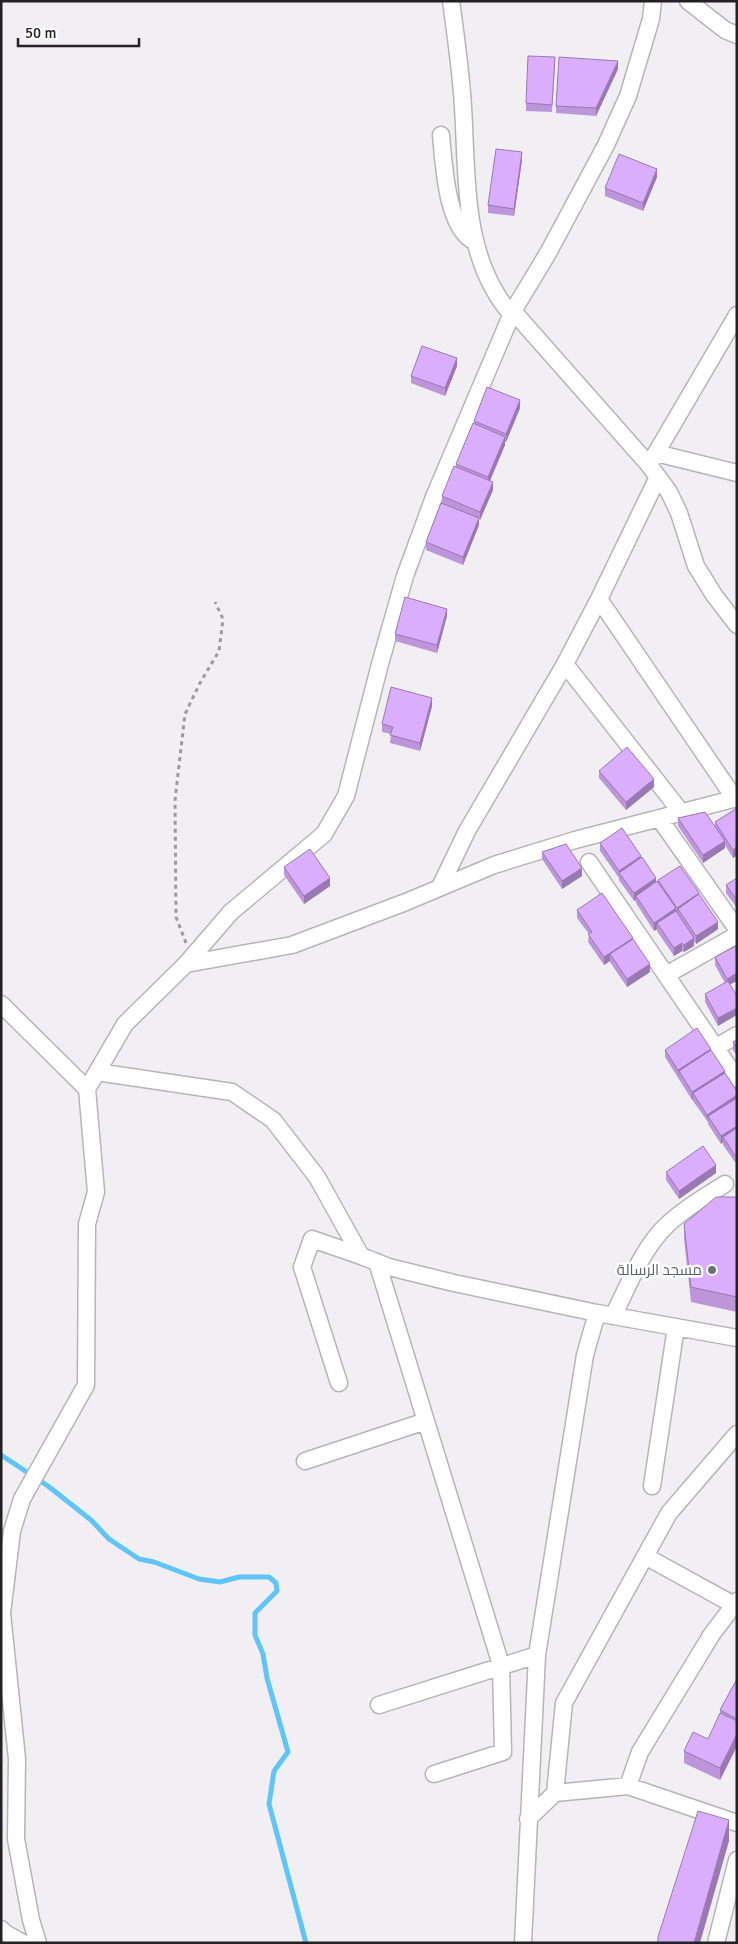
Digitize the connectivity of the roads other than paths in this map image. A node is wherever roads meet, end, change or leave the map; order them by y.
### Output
1 (451, 1) edge
2 (653, 1) edge
3 (688, 1) edge
4 (737, 35) edge
5 (441, 135) dead end
6 (474, 242) junction
7 (513, 313) junction
8 (737, 314) edge
9 (654, 465) junction
10 (737, 473) edge
11 (599, 599) junction
12 (737, 625) edge
13 (564, 664) junction
14 (736, 799) edge
15 (681, 812) junction
16 (659, 818) junction
17 (589, 862) dead end
18 (440, 888) junction
19 (737, 929) edge
20 (737, 935) edge
21 (189, 961) junction
22 (666, 975) junction
23 (1, 1004) edge
24 (737, 1035) edge
25 (715, 1048) junction
26 (97, 1072) junction
27 (737, 1080) edge
28 (87, 1089) junction
29 (725, 1184) dead end
30 (361, 1256) junction
31 (377, 1262) junction
32 (605, 1314) junction
33 (676, 1327) junction
34 (737, 1338) edge
35 (339, 1383) dead end
36 (426, 1421) junction
37 (737, 1434) edge
38 (305, 1461) dead end
39 (652, 1486) dead end
40 (645, 1556) junction
41 (736, 1603) edge
42 (537, 1654) junction
43 (501, 1665) junction
44 (379, 1705) dead end
45 (434, 1774) dead end
46 (628, 1786) junction
47 (555, 1793) junction
48 (528, 1819) junction
49 (737, 1823) edge
50 (737, 1860) edge
51 (1, 1929) edge
52 (23, 1943) edge
53 (38, 1943) edge
54 (523, 1943) edge
55 (716, 1943) edge

1 - 6 street
2 - 7 street
3 - 4 street
5 - 6 street
6 - 7 street
7 - 9 street
7 - 21 street
8 - 9 street
9 - 10 street
9 - 11 street
9 - 12 street
11 - 13 street
11 - 14 street
13 - 15 street
13 - 18 street
14 - 15 street
15 - 16 street
16 - 18 street
16 - 19 street
17 - 22 street
18 - 21 street
20 - 22 street
21 - 26 street
22 - 25 street
23 - 28 street
24 - 25 street
25 - 27 street
26 - 28 street
26 - 30 street
28 - 53 street
29 - 32 street
30 - 31 street
30 - 35 street
31 - 32 street
31 - 36 street
32 - 33 street
32 - 42 street
33 - 34 street
33 - 39 street
36 - 38 street
36 - 43 street
37 - 40 street
40 - 41 street
40 - 47 street
41 - 46 street
42 - 43 street
42 - 48 street
43 - 44 street
43 - 45 street
46 - 47 street
46 - 49 street
47 - 48 street
48 - 54 street
50 - 55 street
51 - 52 street

